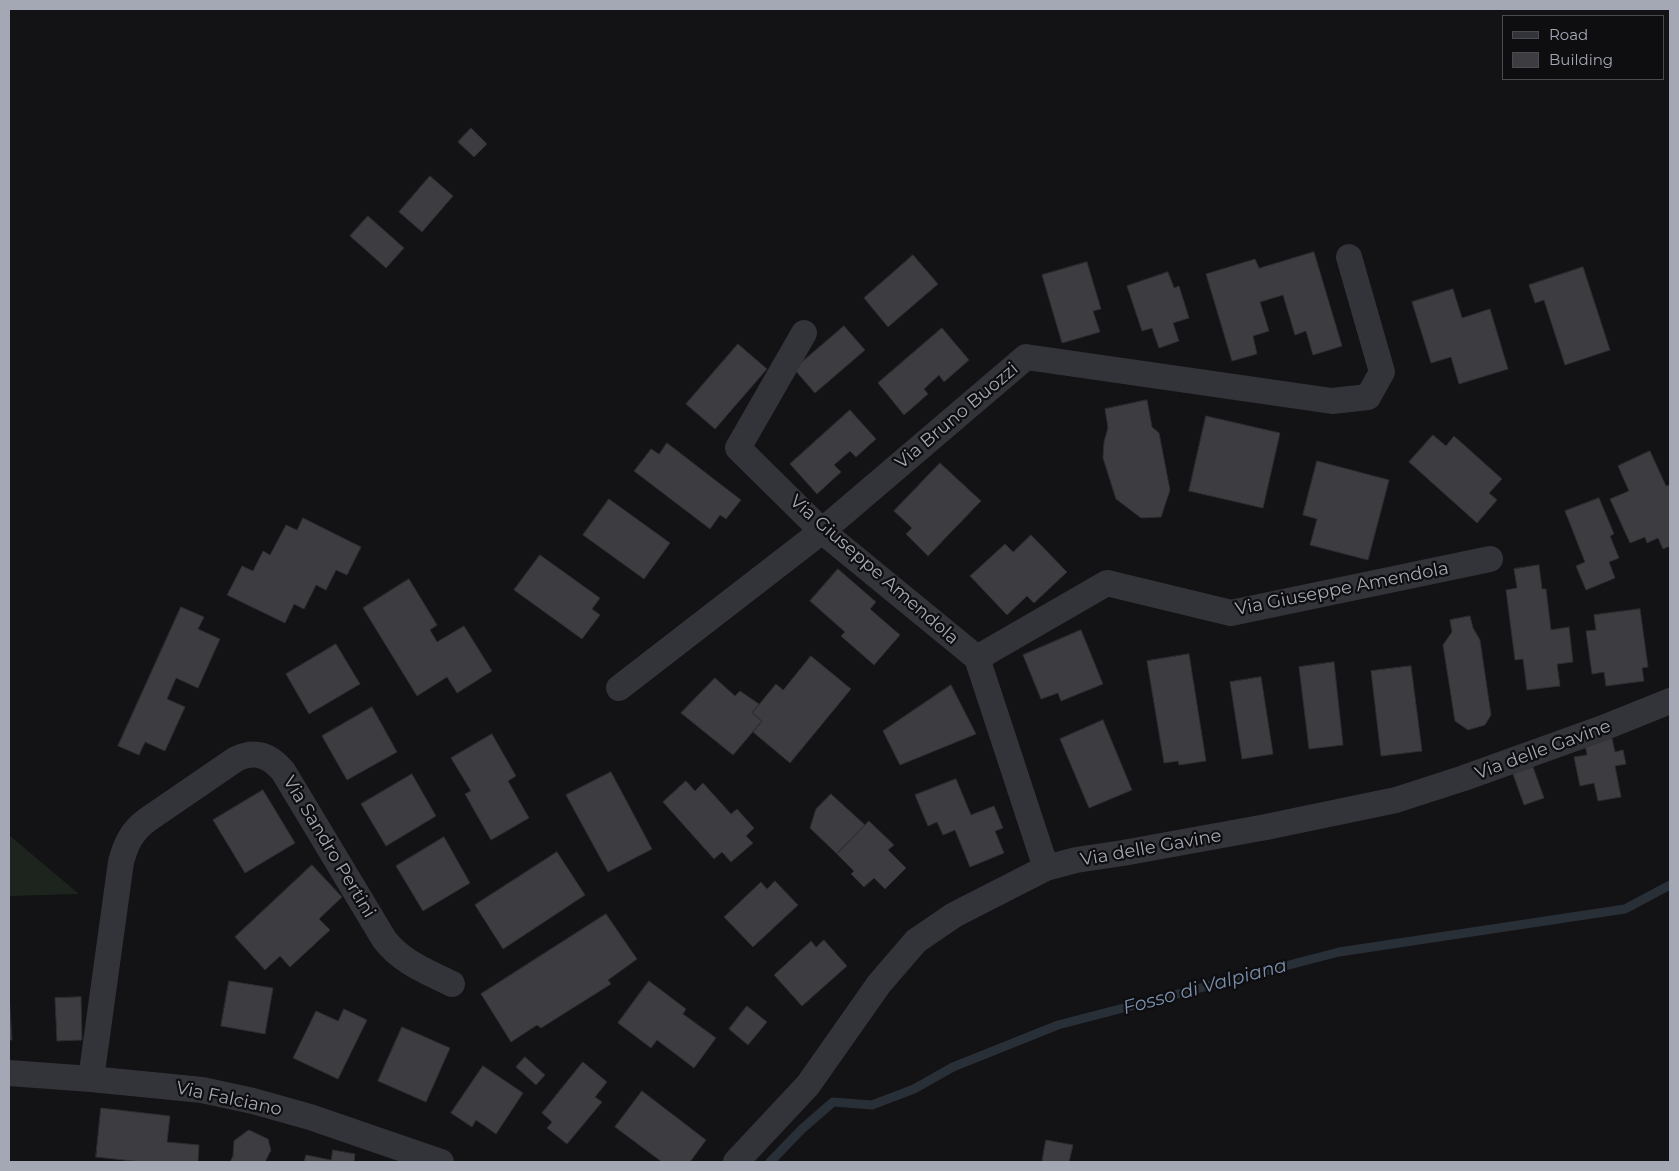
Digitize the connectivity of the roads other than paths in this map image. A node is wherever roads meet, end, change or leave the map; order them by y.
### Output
1 (1349, 257) dead end
2 (804, 333) dead end
3 (822, 531) junction
4 (1490, 559) dead end
5 (977, 658) junction
6 (620, 688) dead end
7 (1670, 701) edge
8 (1046, 868) junction
9 (452, 984) dead end
10 (9, 1073) edge
11 (91, 1078) junction
12 (442, 1162) edge
13 (736, 1162) edge

1 - 3 street, Via Bruno Buozzi
2 - 3 street, Via Giuseppe Amendola
3 - 5 street, Via Giuseppe Amendola
3 - 6 street, Via Bruno Buozzi
4 - 5 street, Via Giuseppe Amendola
5 - 8 street
7 - 8 street, Via delle Gavine
8 - 13 street, Via delle Gavine
9 - 11 street, Via Sandro Pertini
10 - 11 street, Via Falciano
11 - 12 street, Via Falciano

